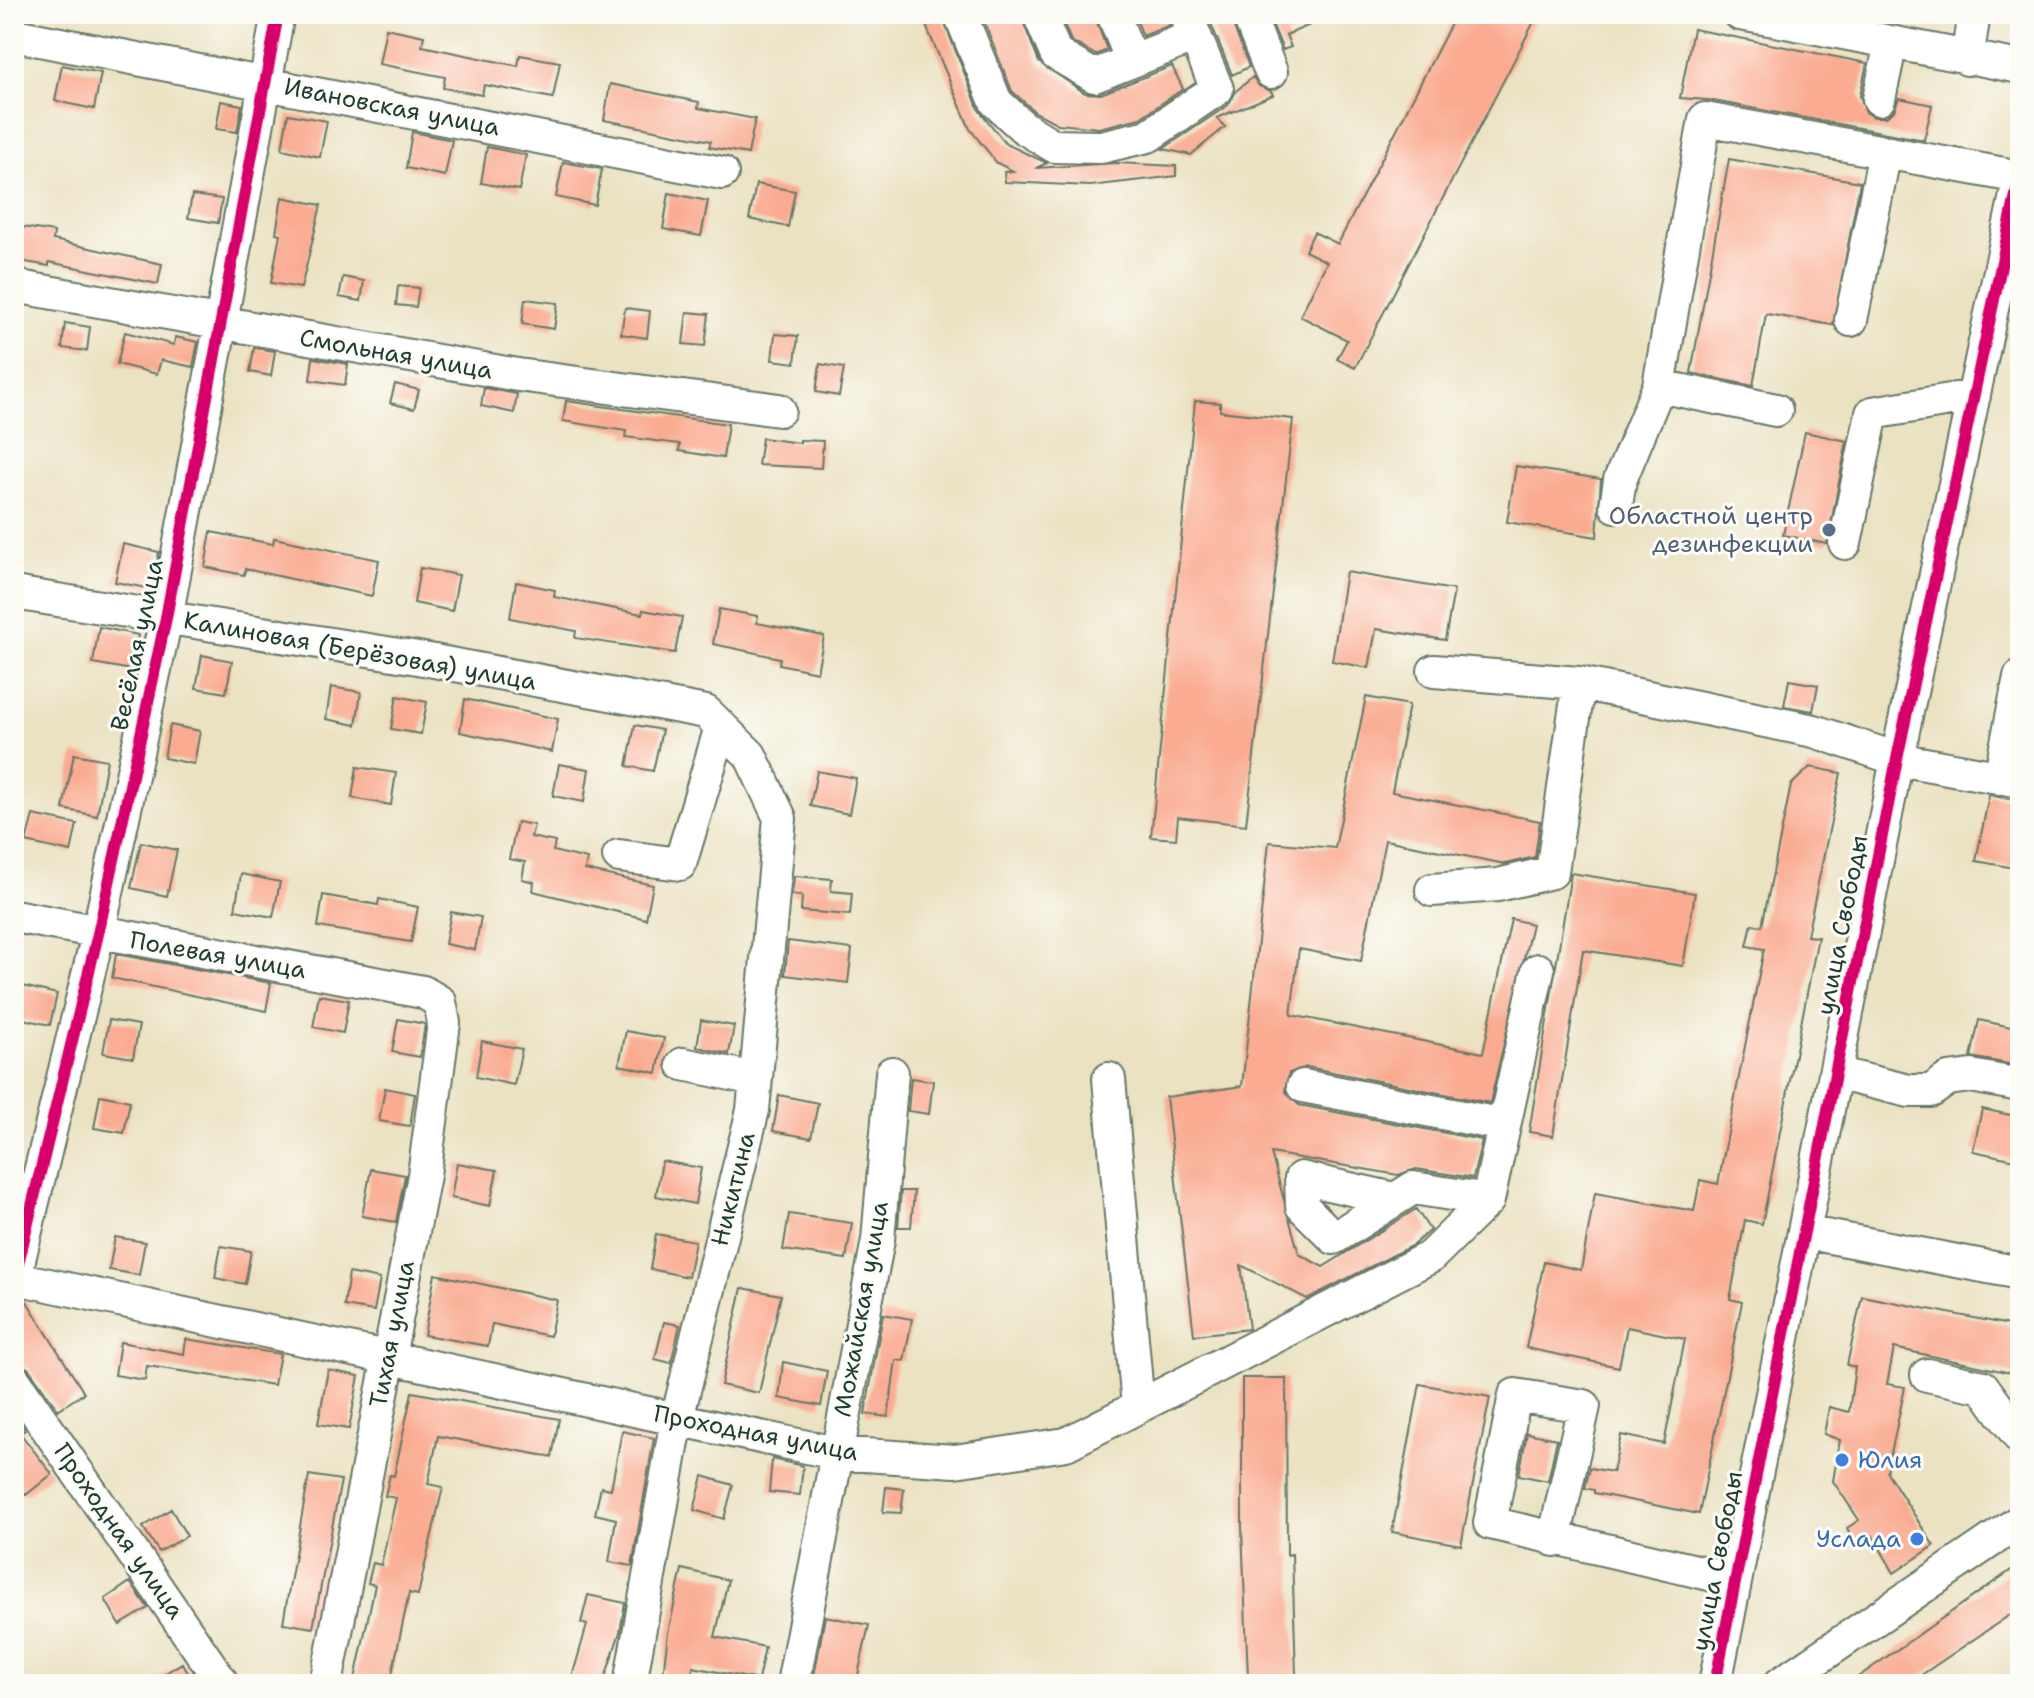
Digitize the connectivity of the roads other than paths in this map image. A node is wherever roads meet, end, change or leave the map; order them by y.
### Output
1 (278, 14) edge
2 (960, 14) edge
3 (1039, 14) edge
4 (1113, 14) edge
5 (1248, 14) edge
6 (1740, 14) edge
7 (1974, 14) edge
8 (1786, 18) edge
9 (1190, 25) edge
10 (14, 35) edge
11 (1891, 43) junction
12 (1967, 59) junction
13 (1132, 61) junction
14 (2020, 67) edge
15 (1271, 72) dead end
16 (265, 82) junction
17 (1879, 99) dead end
18 (1885, 152) junction
19 (722, 173) dead end
20 (2020, 177) edge
21 (14, 286) edge
22 (1851, 320) dead end
23 (221, 323) junction
24 (1659, 386) junction
25 (1974, 396) junction
26 (779, 410) dead end
27 (1776, 410) dead end
28 (1616, 506) dead end
29 (1845, 543) dead end
30 (14, 593) edge
31 (166, 618) junction
32 (1434, 671) dead end
33 (2020, 677) edge
34 (1579, 683) junction
35 (714, 720) junction
36 (1897, 759) junction
37 (2010, 779) edge
38 (619, 856) dead end
39 (1432, 890) dead end
40 (14, 916) edge
41 (98, 934) junction
42 (1538, 970) dead end
43 (423, 992) joint
44 (683, 1064) dead end
45 (892, 1073) dead end
46 (1835, 1073) junction
47 (755, 1079) junction
48 (1109, 1079) dead end
49 (2020, 1085) edge
50 (1303, 1086) dead end
51 (1504, 1125) junction
52 (1395, 1199) dead end
53 (1488, 1200) junction
54 (1804, 1232) junction
55 (2020, 1273) edge
56 (15, 1279) edge
57 (387, 1358) junction
58 (1927, 1375) dead end
59 (14, 1380) edge
60 (1138, 1407) junction
61 (677, 1419) junction
62 (2020, 1438) edge
63 (835, 1453) junction
64 (2020, 1521) edge
65 (1554, 1540) junction
66 (1735, 1580) junction
67 (223, 1684) edge
68 (326, 1684) edge
69 (630, 1684) edge
70 (793, 1684) edge
71 (1715, 1684) edge
72 (1780, 1684) edge

1 - 16 street, Весёлая улица
2 - 9 street
3 - 13 street
4 - 13 street
5 - 15 street
6 - 8 street
7 - 12 street
8 - 11 street
9 - 13 street
10 - 16 street, Ивановская улица
11 - 12 street
11 - 17 street
12 - 14 street
16 - 19 street, Ивановская улица
16 - 23 street, Весёлая улица
18 - 20 street
18 - 22 street
18 - 24 street
20 - 25 street, улица Свободы
21 - 23 street, Смольная улица
23 - 26 street, Смольная улица
23 - 31 street, Весёлая улица
24 - 27 street
24 - 28 street
25 - 29 street
25 - 36 street, улица Свободы
30 - 31 street, Калиновая (Берёзовая) улица
31 - 35 street, Калиновая (Берёзовая) улица
31 - 41 street, Весёлая улица
32 - 34 street
33 - 37 street
34 - 36 street
34 - 39 street
35 - 38 street
35 - 47 street, Никитина
36 - 37 street
36 - 46 street, улица Свободы
40 - 41 street, Полевая улица
41 - 43 street, Полевая улица
41 - 56 street, Весёлая улица
42 - 51 street
43 - 57 street, Тихая улица
44 - 47 street
45 - 63 street, Можайская улица
46 - 49 street
46 - 54 street, улица Свободы
47 - 61 street, Никитина
48 - 60 street
50 - 51 street
51 - 53 street
52 - 53 street
53 - 60 street, Проходная улица
54 - 55 street
54 - 66 street, улица Свободы
56 - 57 street, Проходная улица
57 - 61 street, Проходная улица
57 - 68 street, Тихая улица
58 - 62 street
59 - 67 street, Проходная улица
60 - 63 street, Проходная улица
61 - 63 street, Проходная улица
61 - 69 street, Никитина
63 - 70 street, Можайская улица
64 - 72 street
65 - 65 street
65 - 66 street
66 - 71 street, улица Свободы

